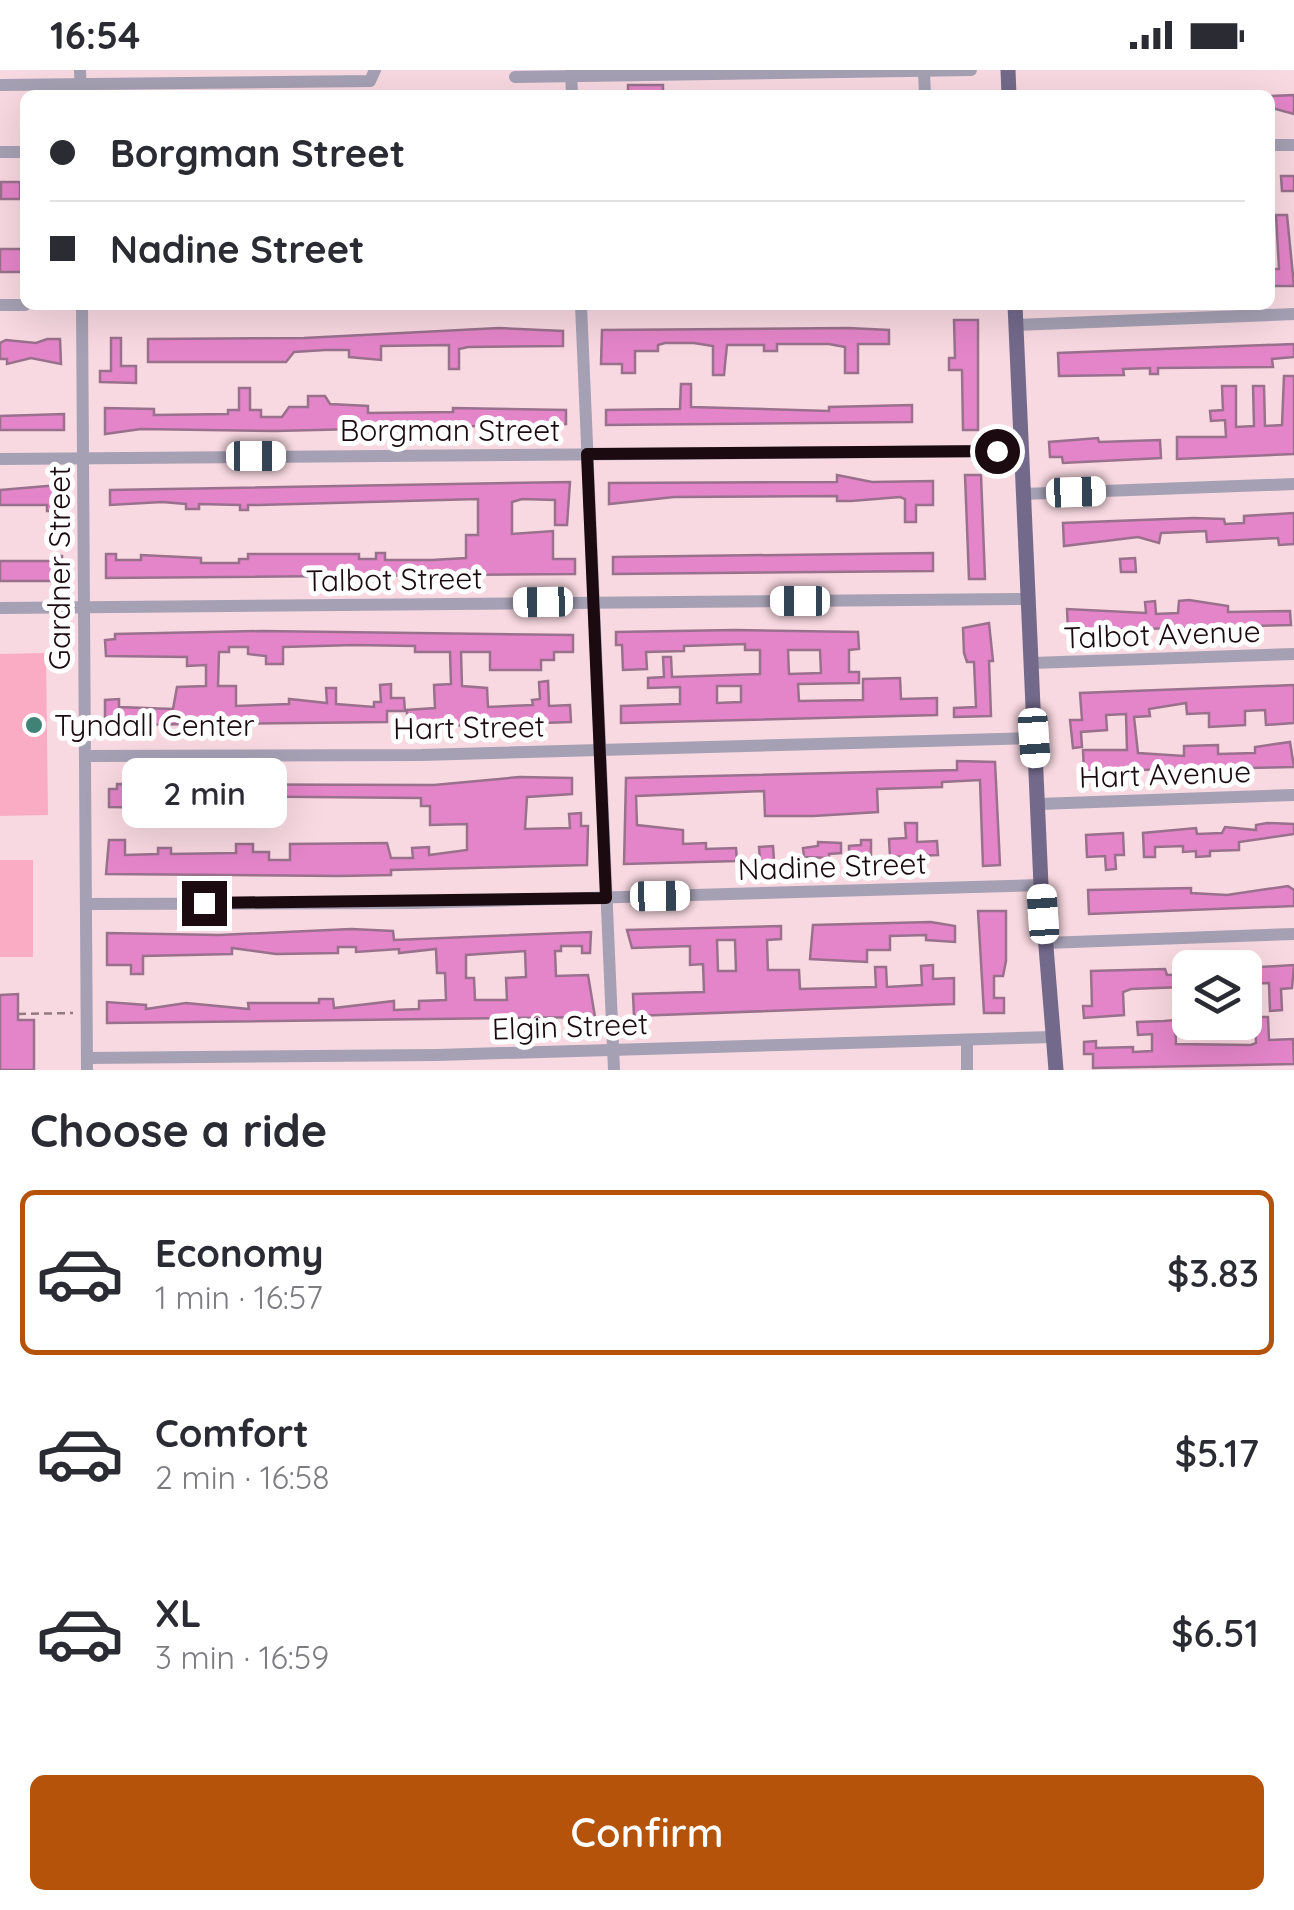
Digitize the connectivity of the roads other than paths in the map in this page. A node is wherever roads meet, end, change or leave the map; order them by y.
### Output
1 (375, 70) edge
2 (971, 70) edge
3 (928, 71) edge
4 (571, 73) edge
5 (515, 76) dead end
6 (11, 78) edge
7 (81, 83) edge
8 (82, 310) edge
9 (581, 310) edge
10 (1015, 310) edge
11 (1294, 314) edge
12 (1016, 325) junction
13 (1021, 451) junction
14 (587, 454) junction
15 (83, 458) junction
16 (0, 459) edge
17 (1294, 484) edge
18 (1023, 494) junction
19 (1028, 599) junction
20 (594, 602) junction
21 (0, 608) edge
22 (84, 608) junction
23 (1294, 654) edge
24 (1032, 663) junction
25 (1034, 738) junction
26 (600, 750) junction
27 (85, 756) junction
28 (1294, 795) edge
29 (1038, 804) junction
30 (1041, 885) junction
31 (606, 898) junction
32 (86, 904) junction
33 (1294, 934) edge
34 (1046, 943) junction
35 (1054, 1037) junction
36 (966, 1041) junction
37 (613, 1050) junction
38 (87, 1064) edge
39 (614, 1070) edge
40 (968, 1070) edge
41 (1056, 1070) edge

1 - 7 street
2 - 3 street
3 - 4 street
4 - 5 street
6 - 7 street
8 - 15 street, Gardner Street
9 - 14 street
10 - 12 main road
11 - 12 street
12 - 13 main road
13 - 14 street, Borgman Street
13 - 18 main road
14 - 15 street, Borgman Street
14 - 20 street
15 - 16 street, Borgman Street
15 - 22 street, Gardner Street
17 - 18 street
18 - 19 main road
19 - 20 street, Talbot Street
19 - 24 main road
20 - 22 street, Talbot Street
20 - 26 street
21 - 22 street, Talbot Street
22 - 27 street, Gardner Street
23 - 24 street, Talbot Avenue
24 - 25 main road
25 - 26 street, Hart Street
25 - 29 main road
26 - 27 street, Hart Street
26 - 31 street
27 - 32 street, Gardner Street
28 - 29 street, Hart Avenue
29 - 30 main road
30 - 31 street, Nadine Street
30 - 34 main road
31 - 32 street, Nadine Street
31 - 37 street
32 - 38 street, Gardner Street
33 - 34 street
34 - 35 main road
35 - 36 street, Elgin Street
35 - 41 main road
36 - 37 street, Elgin Street
36 - 40 street
37 - 38 street, Elgin Street
37 - 39 street

